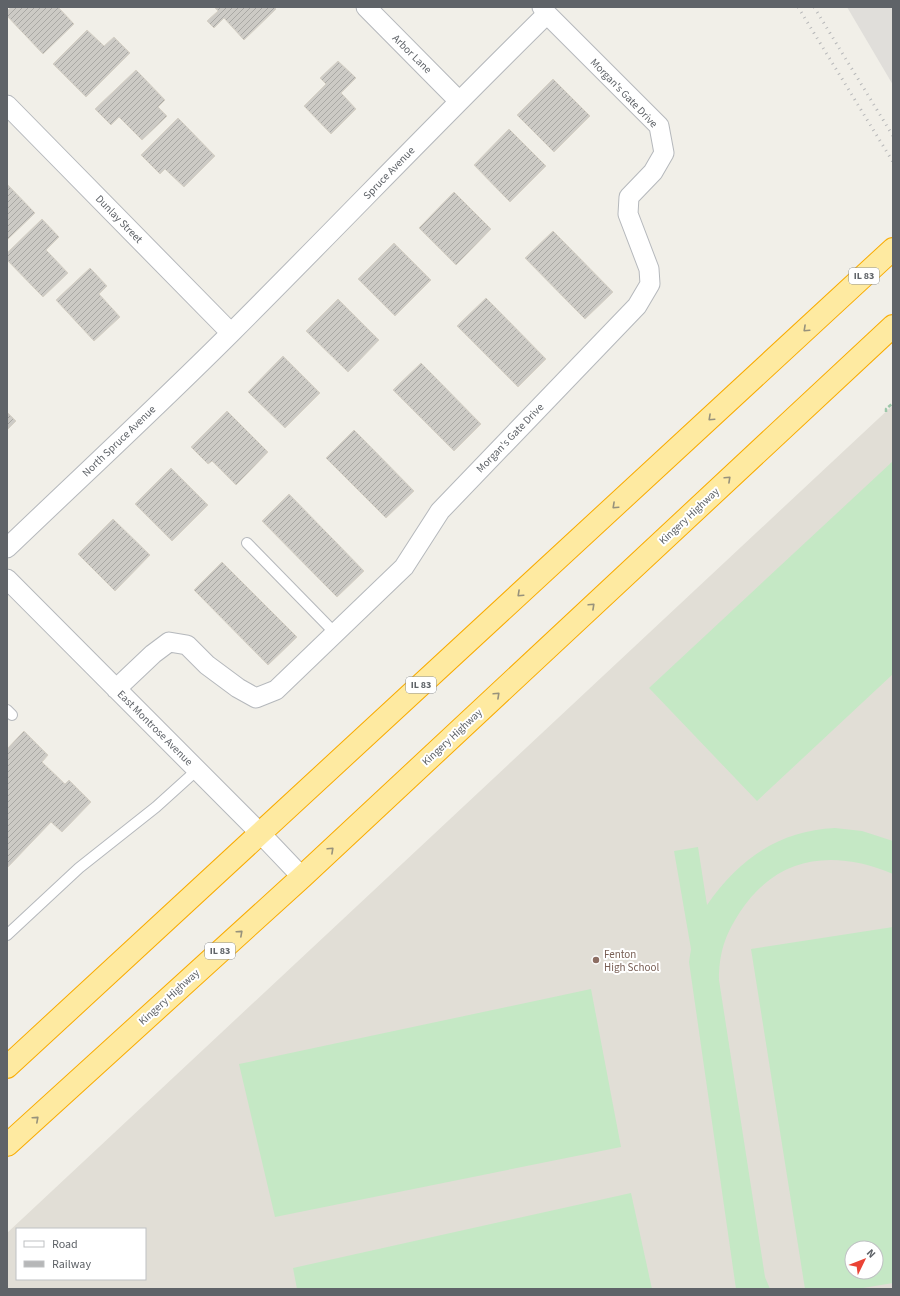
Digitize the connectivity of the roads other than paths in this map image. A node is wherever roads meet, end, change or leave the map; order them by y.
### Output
1 (366, 7) edge
2 (545, 11) edge
3 (459, 101) junction
4 (7, 105) edge
5 (893, 249) edge
6 (893, 326) edge
7 (231, 333) junction
8 (247, 543) dead end
9 (7, 548) edge
10 (7, 579) edge
11 (335, 633) junction
12 (116, 689) junction
13 (197, 770) junction
14 (261, 834) junction
15 (302, 877) junction
16 (7, 935) edge
17 (7, 1067) edge
18 (7, 1145) edge

1 - 3 street, Arbor Lane
2 - 3 street, Spruce Avenue
2 - 11 street, Morgan's Gate Drive
3 - 7 street, Spruce Avenue
4 - 7 street, Dunlay Street
5 -> 14 highway, IL 83
15 -> 6 highway, Kingery Highway / IL 83
7 - 9 street, North Spruce Avenue
8 - 11 lane
10 - 12 street, East Montrose Avenue
11 - 12 street, Morgan's Gate Drive
12 - 13 street, East Montrose Avenue
13 - 14 street, East Montrose Avenue
13 - 16 lane
14 - 15 street, East Montrose Avenue
14 - 17 highway, IL 83
18 -> 15 highway, Kingery Highway / IL 83

